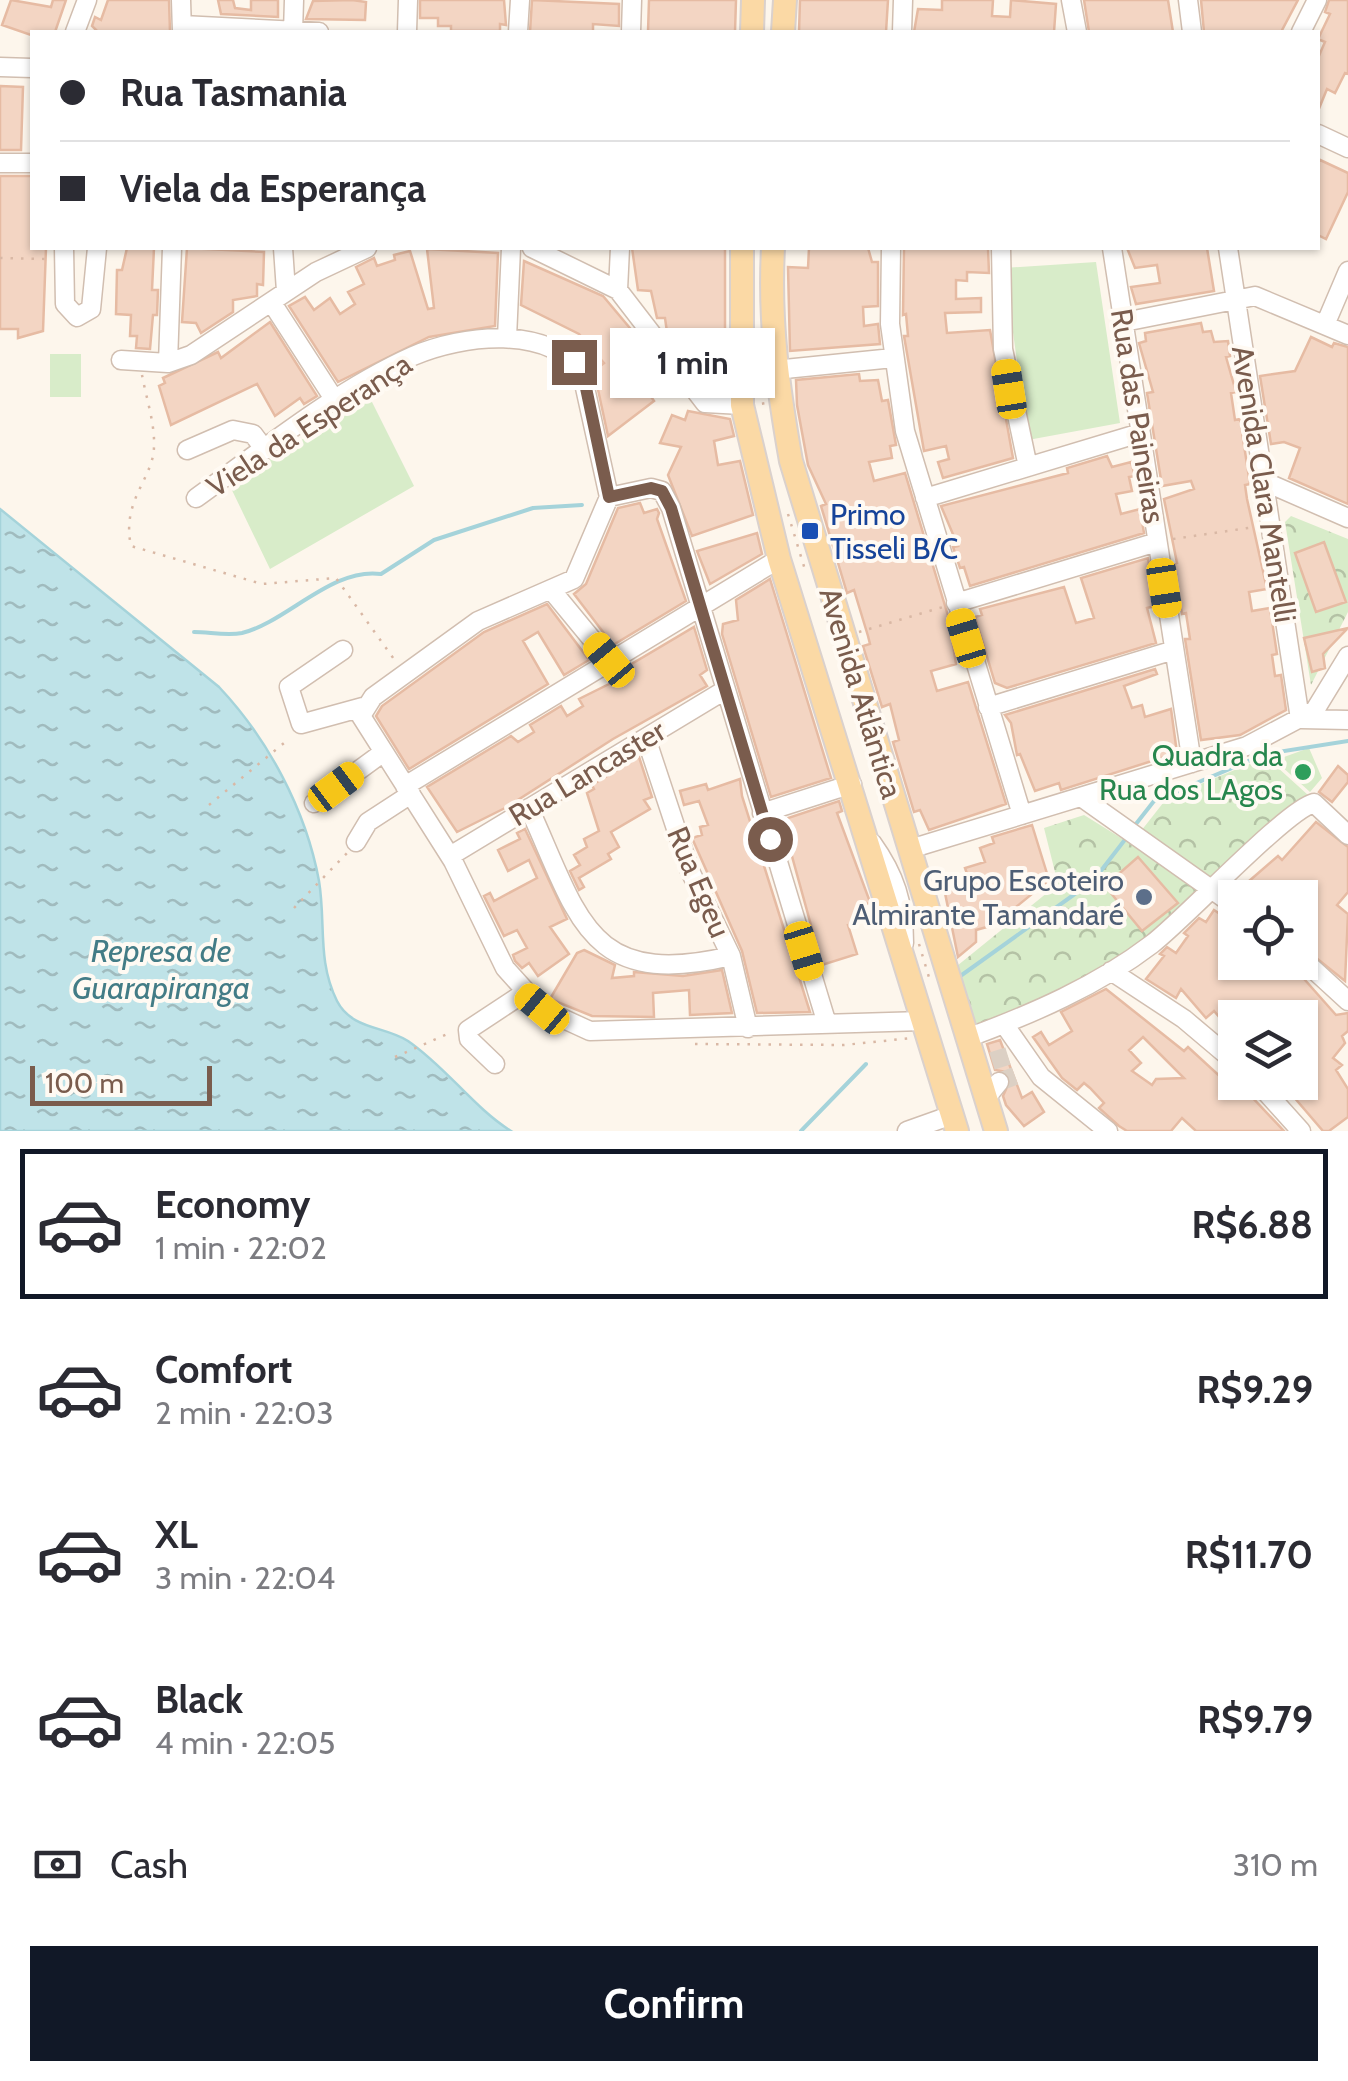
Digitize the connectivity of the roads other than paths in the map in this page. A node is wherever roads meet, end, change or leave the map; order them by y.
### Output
1 (87, 0) edge
2 (180, 0) edge
3 (294, 0) edge
4 (408, 0) edge
5 (520, 0) edge
6 (632, 0) edge
7 (753, 0) edge
8 (785, 0) edge
9 (903, 0) edge
10 (1071, 0) edge
11 (1188, 0) edge
12 (1317, 0) edge
13 (182, 29) edge
14 (76, 30) edge
15 (219, 30) edge
16 (293, 30) edge
17 (407, 30) edge
18 (518, 30) edge
19 (630, 30) edge
20 (752, 30) edge
21 (783, 30) edge
22 (902, 30) edge
23 (1077, 30) edge
24 (1192, 30) edge
25 (1302, 30) edge
26 (0, 67) edge
27 (30, 68) edge
28 (1320, 135) edge
29 (1348, 148) edge
30 (0, 163) edge
31 (30, 163) edge
32 (96, 250) edge
33 (172, 250) edge
34 (282, 250) edge
35 (362, 250) edge
36 (511, 250) edge
37 (536, 250) edge
38 (620, 250) edge
39 (742, 250) edge
40 (773, 250) edge
41 (890, 250) edge
42 (1001, 250) edge
43 (1112, 250) edge
44 (1228, 250) edge
45 (64, 254) edge
46 (1348, 271) edge
47 (618, 290) junction
48 (1235, 296) junction
49 (279, 297) junction
50 (1124, 322) junction
51 (1325, 324) junction
52 (1348, 335) edge
53 (507, 338) junction
54 (894, 358) junction
55 (131, 362) road end
56 (168, 363) junction
57 (774, 370) junction
58 (336, 402) junction
59 (742, 405) junction
60 (1140, 432) junction
61 (187, 450) dead end
62 (265, 450) junction
63 (1028, 467) junction
64 (1263, 480) junction
65 (609, 497) junction
66 (196, 498) dead end
67 (925, 498) junction
68 (1348, 518) edge
69 (1157, 542) junction
70 (780, 559) junction
71 (552, 592) junction
72 (956, 603) junction
73 (700, 607) junction
74 (343, 650) dead end
75 (1174, 650) junction
76 (1348, 656) edge
77 (609, 660) junction
78 (725, 690) junction
79 (988, 706) junction
80 (362, 707) junction
81 (1300, 720) junction
82 (1348, 720) edge
83 (646, 738) junction
84 (381, 754) junction
85 (1192, 763) junction
86 (852, 784) junction
87 (408, 790) junction
88 (1082, 797) junction
89 (314, 804) dead end
90 (528, 808) junction
91 (762, 813) junction
92 (1022, 816) junction
93 (1348, 835) edge
94 (868, 838) junction
95 (356, 842) road end
96 (910, 850) junction
97 (450, 856) junction
98 (1214, 891) junction
99 (1218, 894) edge
100 (731, 956) junction
101 (1111, 972) junction
102 (1318, 974) edge
103 (524, 993) junction
104 (1348, 1002) edge
105 (827, 1024) junction
106 (1004, 1024) junction
107 (748, 1028) junction
108 (921, 1029) junction
109 (967, 1038) junction
110 (1218, 1048) edge
111 (1028, 1061) junction
112 (495, 1064) dead end
113 (997, 1075) junction
114 (1041, 1077) junction
115 (1274, 1100) edge
116 (954, 1123) edge
117 (907, 1131) edge
118 (996, 1131) edge
119 (1108, 1131) edge
120 (1302, 1131) edge

1 - 14 street
2 - 13 street
3 - 16 street
4 - 17 street
5 - 18 street
6 - 19 street
7 - 20 main road
8 - 21 main road
9 - 22 street
10 - 23 street
11 - 24 street
12 - 25 street
13 - 15 street
26 - 27 street
28 - 29 street
30 - 31 street
32 - 45 street
33 - 56 street
34 - 49 street
35 - 49 street
36 - 53 street
37 - 47 street
38 - 47 street
39 - 59 main road, Avenida Atlântica
40 - 57 main road, Avenida Atlântica
41 - 54 street
42 - 63 street
43 - 50 street, Rua das Paineiras
44 - 48 street, Avenida Clara Mantelli
46 - 51 street
47 - 59 street
48 - 50 street
48 - 51 street
48 - 64 street, Avenida Clara Mantelli
49 - 56 street
49 - 58 street
50 - 60 street, Rua das Paineiras
51 - 52 street
53 - 58 street, Viela da Esperança
53 - 65 street, Viela da Esperança
54 - 57 street
54 - 67 street
55 - 56 street
57 - 96 main road, Avenida Atlântica
58 - 62 street, Viela da Esperança
59 - 70 main road, Avenida Atlântica
60 - 63 street
60 - 69 street, Rua das Paineiras
61 - 62 street
62 - 66 street, Viela da Esperança
63 - 67 street
64 - 68 street
64 - 81 street, Avenida Clara Mantelli
65 - 71 street
65 - 73 street
67 - 72 street
69 - 72 street
69 - 75 street, Rua das Paineiras
70 - 73 street
70 - 86 main road, Avenida Atlântica
71 - 77 street
71 - 80 street
72 - 79 street
73 - 77 street
73 - 78 street
74 - 80 street
75 - 79 street
75 - 85 street, Rua das Paineiras
76 - 81 street
77 - 87 street
78 - 83 street, Rua Lancaster
78 - 91 street
79 - 92 street
80 - 84 street
81 - 82 street
81 - 85 street
83 - 90 street, Rua Lancaster
83 - 100 street, Rua Egeu
84 - 87 street
84 - 89 street
85 - 88 street
86 - 91 street
86 - 94 main road, Avenida Atlântica
87 - 95 street
87 - 97 street
88 - 92 street
88 - 98 street
90 - 97 street, Rua Lancaster
90 - 100 street
91 - 105 street
92 - 96 street
93 - 98 street
94 - 96 main road
94 - 108 main road, Avenida Atlântica
96 - 109 main road, Avenida Atlântica
97 - 103 street
98 - 99 street
98 - 101 street
100 - 107 street, Rua Egeu
101 - 106 street
101 - 110 street
102 - 104 street
103 - 107 street
103 - 112 street
105 - 107 street
105 - 108 street
106 - 109 street
106 - 111 street
108 - 116 main road, Avenida Atlântica
109 - 113 main road, Avenida Atlântica
111 - 113 street
111 - 114 street
113 - 114 street
113 - 118 main road, Avenida Atlântica
114 - 119 street
115 - 120 street
116 - 117 street

